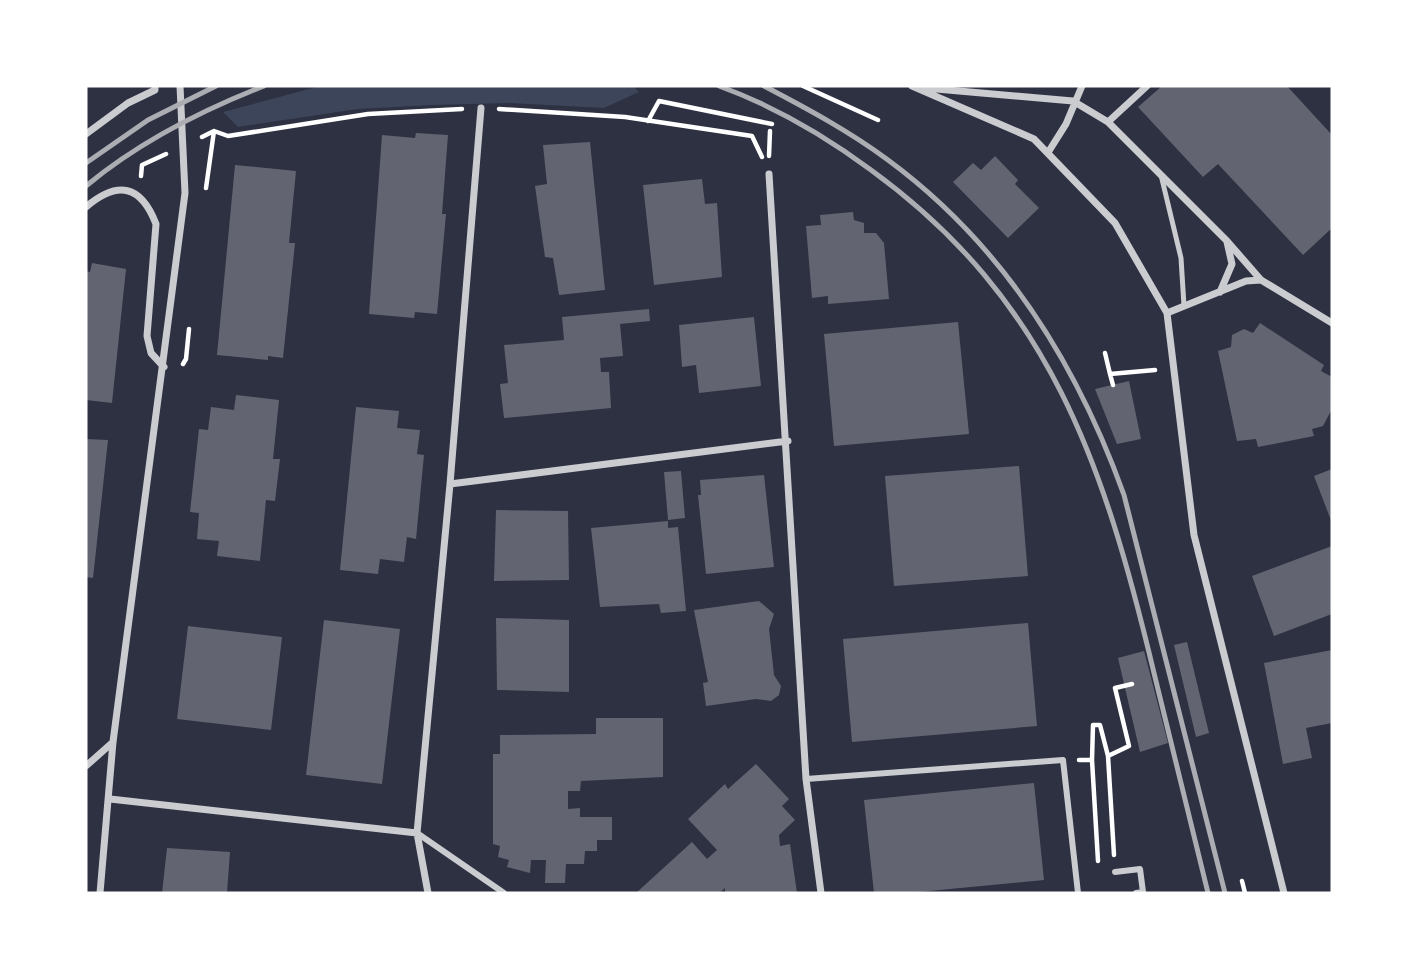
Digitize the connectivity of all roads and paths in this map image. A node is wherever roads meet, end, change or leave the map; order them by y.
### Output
1 (155, 86) edge
2 (180, 86) edge
3 (803, 86) edge
4 (1082, 86) edge
5 (1147, 86) edge
6 (915, 87) edge
7 (1073, 101) junction
8 (481, 108) junction
9 (877, 120) dead end
10 (648, 121) junction
11 (1108, 122) junction
12 (772, 124) dead end
13 (214, 131) dead end
14 (86, 134) edge
15 (1049, 151) junction
16 (1160, 172) junction
17 (769, 174) joint
18 (86, 207) edge
19 (1227, 241) junction
20 (1261, 280) junction
21 (1220, 292) junction
22 (1184, 306) junction
23 (1167, 313) junction
24 (1332, 323) edge
25 (1105, 353) dead end
26 (164, 367) junction
27 (1173, 369) junction
28 (1110, 374) junction
29 (1113, 385) dead end
30 (788, 441) junction
31 (450, 484) junction
32 (1132, 684) dead end
33 (113, 741) junction
34 (1108, 756) junction
35 (1063, 760) junction
36 (1092, 760) junction
37 (86, 766) edge
38 (806, 779) junction
39 (110, 799) junction
40 (417, 833) junction
41 (1115, 872) junction
42 (1242, 881) dead end
43 (100, 893) edge
44 (428, 893) edge
45 (504, 893) edge
46 (821, 893) edge
47 (1078, 893) edge
48 (1136, 893) edge
49 (1245, 893) edge
50 (1284, 893) edge

1 - 14 street
2 - 26 street
3 - 9 path
4 - 7 street
5 - 11 street
6 - 7 street
6 - 15 street
7 - 11 street
7 - 15 street
8 - 10 path
8 - 13 path
8 - 31 street
10 - 12 path
10 - 17 path
11 - 16 street
15 - 23 street
16 - 19 street
16 - 22 lane
17 - 30 street
18 - 26 street
19 - 20 street
19 - 21 street
20 - 21 street
20 - 24 street
21 - 22 street
22 - 23 street
23 - 27 street
25 - 28 path
26 - 33 street
27 - 28 path
27 - 50 street
28 - 29 path
30 - 31 street
30 - 38 street
31 - 40 street
32 - 34 path
33 - 37 street
33 - 39 street
34 - 36 path
34 - 41 path
35 - 36 path
35 - 38 street
35 - 47 street
36 - 41 path
38 - 46 street
39 - 40 street
39 - 43 street
40 - 44 street
40 - 45 street
41 - 48 street
42 - 49 path

